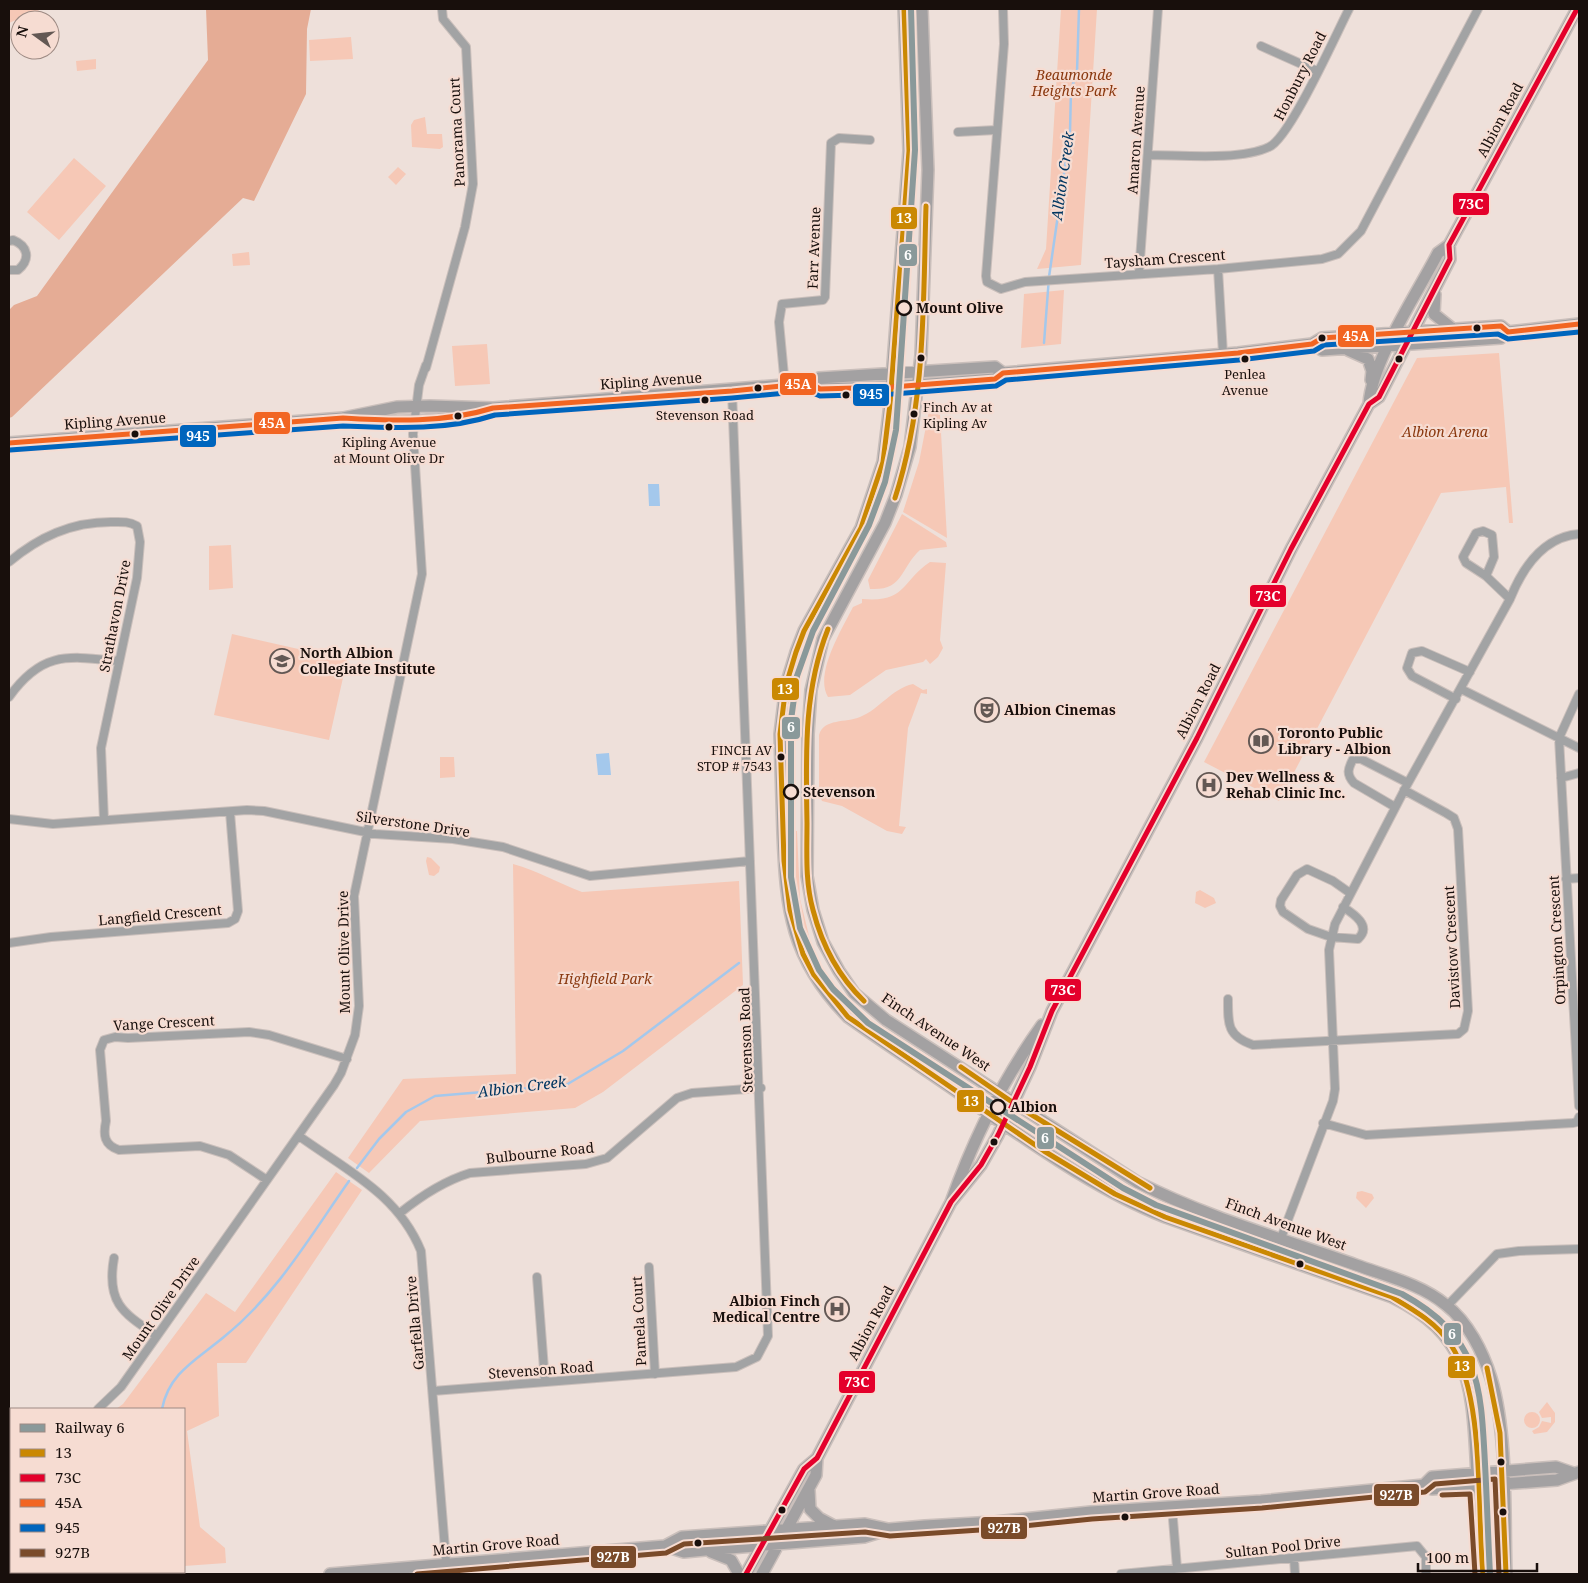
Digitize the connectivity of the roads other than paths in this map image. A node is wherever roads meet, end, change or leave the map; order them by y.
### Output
1 (442, 9) edge
2 (904, 9) edge
3 (922, 9) edge
4 (1003, 9) edge
5 (1158, 9) edge
6 (1349, 9) edge
7 (1478, 9) edge
8 (1577, 9) edge
9 (1261, 46) dead end
10 (1317, 71) junction
11 (996, 130) junction
12 (958, 132) dead end
13 (870, 140) dead end
14 (1148, 155) junction
15 (9, 241) edge
16 (1449, 245) junction
17 (1218, 269) junction
18 (9, 270) edge
19 (1139, 274) junction
20 (1436, 289) junction
21 (1579, 324) edge
22 (1454, 330) junction
23 (1413, 332) junction
24 (1508, 332) junction
25 (1396, 333) junction
26 (1312, 344) junction
27 (1406, 345) junction
28 (1389, 346) junction
29 (1344, 349) junction
30 (1223, 354) junction
31 (919, 372) junction
32 (893, 373) junction
33 (1003, 373) junction
34 (810, 384) junction
35 (918, 385) junction
36 (785, 386) junction
37 (892, 387) junction
38 (1370, 389) junction
39 (732, 391) junction
40 (1369, 404) junction
41 (416, 406) junction
42 (493, 408) junction
43 (343, 418) junction
44 (414, 420) junction
45 (9, 443) edge
46 (1579, 534) edge
47 (9, 562) edge
48 (1486, 576) junction
49 (1510, 600) junction
50 (119, 661) junction
51 (1470, 672) junction
52 (1461, 689) junction
53 (1579, 694) edge
54 (9, 697) edge
55 (1456, 699) junction
56 (1559, 738) junction
57 (1579, 748) edge
58 (1579, 773) edge
59 (1561, 778) junction
60 (1406, 787) junction
61 (1395, 807) junction
62 (230, 812) junction
63 (9, 819) edge
64 (104, 820) junction
65 (366, 832) junction
66 (750, 862) junction
67 (1579, 878) edge
68 (1566, 879) junction
69 (1350, 893) junction
70 (1343, 907) junction
71 (1331, 937) junction
72 (9, 943) edge
73 (1228, 999) dead end
74 (1576, 1004) edge
75 (1052, 1011) junction
76 (1333, 1040) junction
77 (347, 1059) junction
78 (761, 1088) junction
79 (1000, 1093) junction
80 (1013, 1102) junction
81 (1579, 1102) edge
82 (1579, 1106) edge
83 (989, 1114) junction
84 (1579, 1117) edge
85 (1324, 1123) junction
86 (1002, 1124) junction
87 (298, 1136) junction
88 (267, 1180) junction
89 (951, 1202) junction
90 (400, 1212) junction
91 (1281, 1238) junction
92 (1579, 1249) edge
93 (114, 1258) dead end
94 (649, 1267) dead end
95 (537, 1277) dead end
96 (1448, 1306) junction
97 (157, 1336) junction
98 (655, 1374) junction
99 (545, 1382) junction
100 (433, 1391) junction
101 (99, 1408) edge
102 (817, 1458) junction
103 (1502, 1471) junction
104 (1477, 1473) junction
105 (1576, 1473) edge
106 (1503, 1484) junction
107 (1424, 1485) junction
108 (810, 1486) junction
109 (1477, 1486) junction
110 (1172, 1506) junction
111 (835, 1526) junction
112 (890, 1529) junction
113 (786, 1530) junction
114 (770, 1531) junction
115 (778, 1544) junction
116 (762, 1545) junction
117 (665, 1546) junction
118 (705, 1550) junction
119 (1294, 1558) junction
120 (1177, 1568) junction
121 (446, 1569) edge
122 (1193, 1571) edge
123 (330, 1574) edge
124 (739, 1574) edge
125 (746, 1574) edge
126 (762, 1574) edge
127 (1121, 1574) edge
128 (1295, 1574) edge
129 (1426, 1574) edge
130 (1483, 1574) edge
131 (1506, 1574) edge

1 - 41 street, Panorama Court
2 - 32 main road
3 - 31 main road, Finch Avenue West
4 - 11 street, Taysham Crescent
5 - 14 street, Amaron Avenue
6 - 10 street, Honbury Road
7 - 17 street, Taysham Crescent
8 - 16 main road, Albion Road
9 - 10 street
10 - 14 street, Honbury Road
11 - 12 street
11 - 19 street, Taysham Crescent
13 - 36 street, Farr Avenue
14 - 19 street, Amaron Avenue
15 - 18 street
16 - 20 main road, Albion Road
16 - 25 main road, Albion Road
17 - 19 street, Taysham Crescent
17 - 30 street
20 - 22 main road
20 - 23 main road, Albion Road
21 - 24 main road, Kipling Avenue
22 - 23 main road, Kipling Avenue
22 - 24 main road, Kipling Avenue
23 - 25 main road, Kipling Avenue
23 - 27 main road, Albion Road
24 - 27 main road, Kipling Avenue
25 - 26 main road, Kipling Avenue
25 - 28 main road, Albion Road
26 - 29 main road, Kipling Avenue
26 - 30 main road, Kipling Avenue
27 - 28 main road, Kipling Avenue
27 - 40 main road, Albion Road
28 - 29 main road, Kipling Avenue
28 - 38 main road, Albion Road
29 - 38 main road
30 - 33 main road, Kipling Avenue
31 - 32 main road, Kipling Avenue
31 - 33 main road, Kipling Avenue
31 - 35 main road, Finch Avenue West
32 - 34 main road, Kipling Avenue
32 - 37 main road
33 - 35 main road, Kipling Avenue
34 - 36 main road, Kipling Avenue
34 - 37 main road, Kipling Avenue
35 - 37 main road, Kipling Avenue
35 - 79 main road, Finch Avenue West
36 - 39 main road, Kipling Avenue
37 - 83 main road
38 - 40 main road, Albion Road
39 - 42 main road, Kipling Avenue
39 - 66 street, Stevenson Road
40 - 75 main road, Albion Road
41 - 42 main road, Kipling Avenue
41 - 43 main road, Kipling Avenue
41 - 44 street
42 - 44 main road, Kipling Avenue
43 - 44 main road, Kipling Avenue
43 - 45 main road, Kipling Avenue
44 - 65 street, Mount Olive Drive
46 - 49 street
47 - 50 street, Strathavon Drive
48 - 48 street
48 - 49 street
49 - 51 street
50 - 54 street
50 - 64 street, Strathavon Drive
51 - 52 street
51 - 55 street
52 - 55 street
52 - 56 street
53 - 56 street
55 - 60 street
56 - 57 street
56 - 59 street, Orpington Crescent
58 - 59 street
59 - 68 street, Orpington Crescent
60 - 61 street
60 - 61 street
60 - 76 street, Davistow Crescent
61 - 69 street
62 - 64 street, Silverstone Drive
62 - 65 street, Silverstone Drive
62 - 72 street, Langfield Crescent
63 - 64 street, Silverstone Drive
65 - 66 street, Silverstone Drive
65 - 77 street, Mount Olive Drive
66 - 78 street, Stevenson Road
67 - 68 street
68 - 74 street, Orpington Crescent
69 - 70 street
69 - 71 street
70 - 71 street
70 - 71 street
71 - 76 street
73 - 76 street
74 - 81 street, Orpington Crescent
75 - 79 main road, Albion Road
75 - 80 main road, Albion Road
76 - 85 street
77 - 87 street, Mount Olive Drive
77 - 88 street, Vange Crescent
78 - 90 street, Bulbourne Road
78 - 98 street, Stevenson Road
79 - 80 main road, Finch Avenue West
79 - 83 main road, Albion Road
80 - 86 main road, Albion Road
80 - 91 main road, Finch Avenue West
81 - 82 street, Orpington Crescent
83 - 86 main road
83 - 89 main road, Albion Road
84 - 85 street
85 - 91 street
86 - 89 main road, Albion Road
86 - 104 main road
87 - 88 street, Mount Olive Drive
87 - 90 street, Garfella Drive
88 - 97 street, Mount Olive Drive
89 - 102 main road, Albion Road
90 - 100 street, Garfella Drive
91 - 96 main road, Finch Avenue West
92 - 96 street
93 - 97 street
94 - 98 street, Pamela Court
95 - 99 street
96 - 103 main road, Finch Avenue West
97 - 101 street, Mount Olive Drive
98 - 99 street, Stevenson Road
99 - 100 street, Stevenson Road
100 - 121 street, Garfella Drive
102 - 108 main road, Albion Road
102 - 114 main road, Albion Road
103 - 104 main road, Martin Grove Road
103 - 105 main road, Martin Grove Road
103 - 106 main road, Finch Avenue West
104 - 107 main road, Martin Grove Road
104 - 109 main road
105 - 106 main road, Martin Grove Road
106 - 109 main road, Martin Grove Road
106 - 131 main road, Finch Avenue West
107 - 109 main road, Martin Grove Road
107 - 110 main road, Martin Grove Road
108 - 111 main road
108 - 113 main road, Albion Road
109 - 130 main road
110 - 112 main road, Martin Grove Road
110 - 120 street
111 - 112 main road, Martin Grove Road
111 - 113 main road, Martin Grove Road
112 - 115 main road, Martin Grove Road
113 - 114 main road, Martin Grove Road
113 - 115 main road, Albion Road
114 - 116 main road, Albion Road
114 - 117 main road, Martin Grove Road
115 - 116 main road, Martin Grove Road
115 - 126 main road, Albion Road
116 - 118 main road, Martin Grove Road
116 - 125 main road, Albion Road
117 - 118 main road, Martin Grove Road
117 - 121 main road, Martin Grove Road
118 - 124 main road
119 - 122 street, Sultan Pool Drive
119 - 128 street
119 - 129 street, Sultan Pool Drive
120 - 122 street, Sultan Pool Drive
120 - 127 street, Sultan Pool Drive
121 - 123 main road, Martin Grove Road

